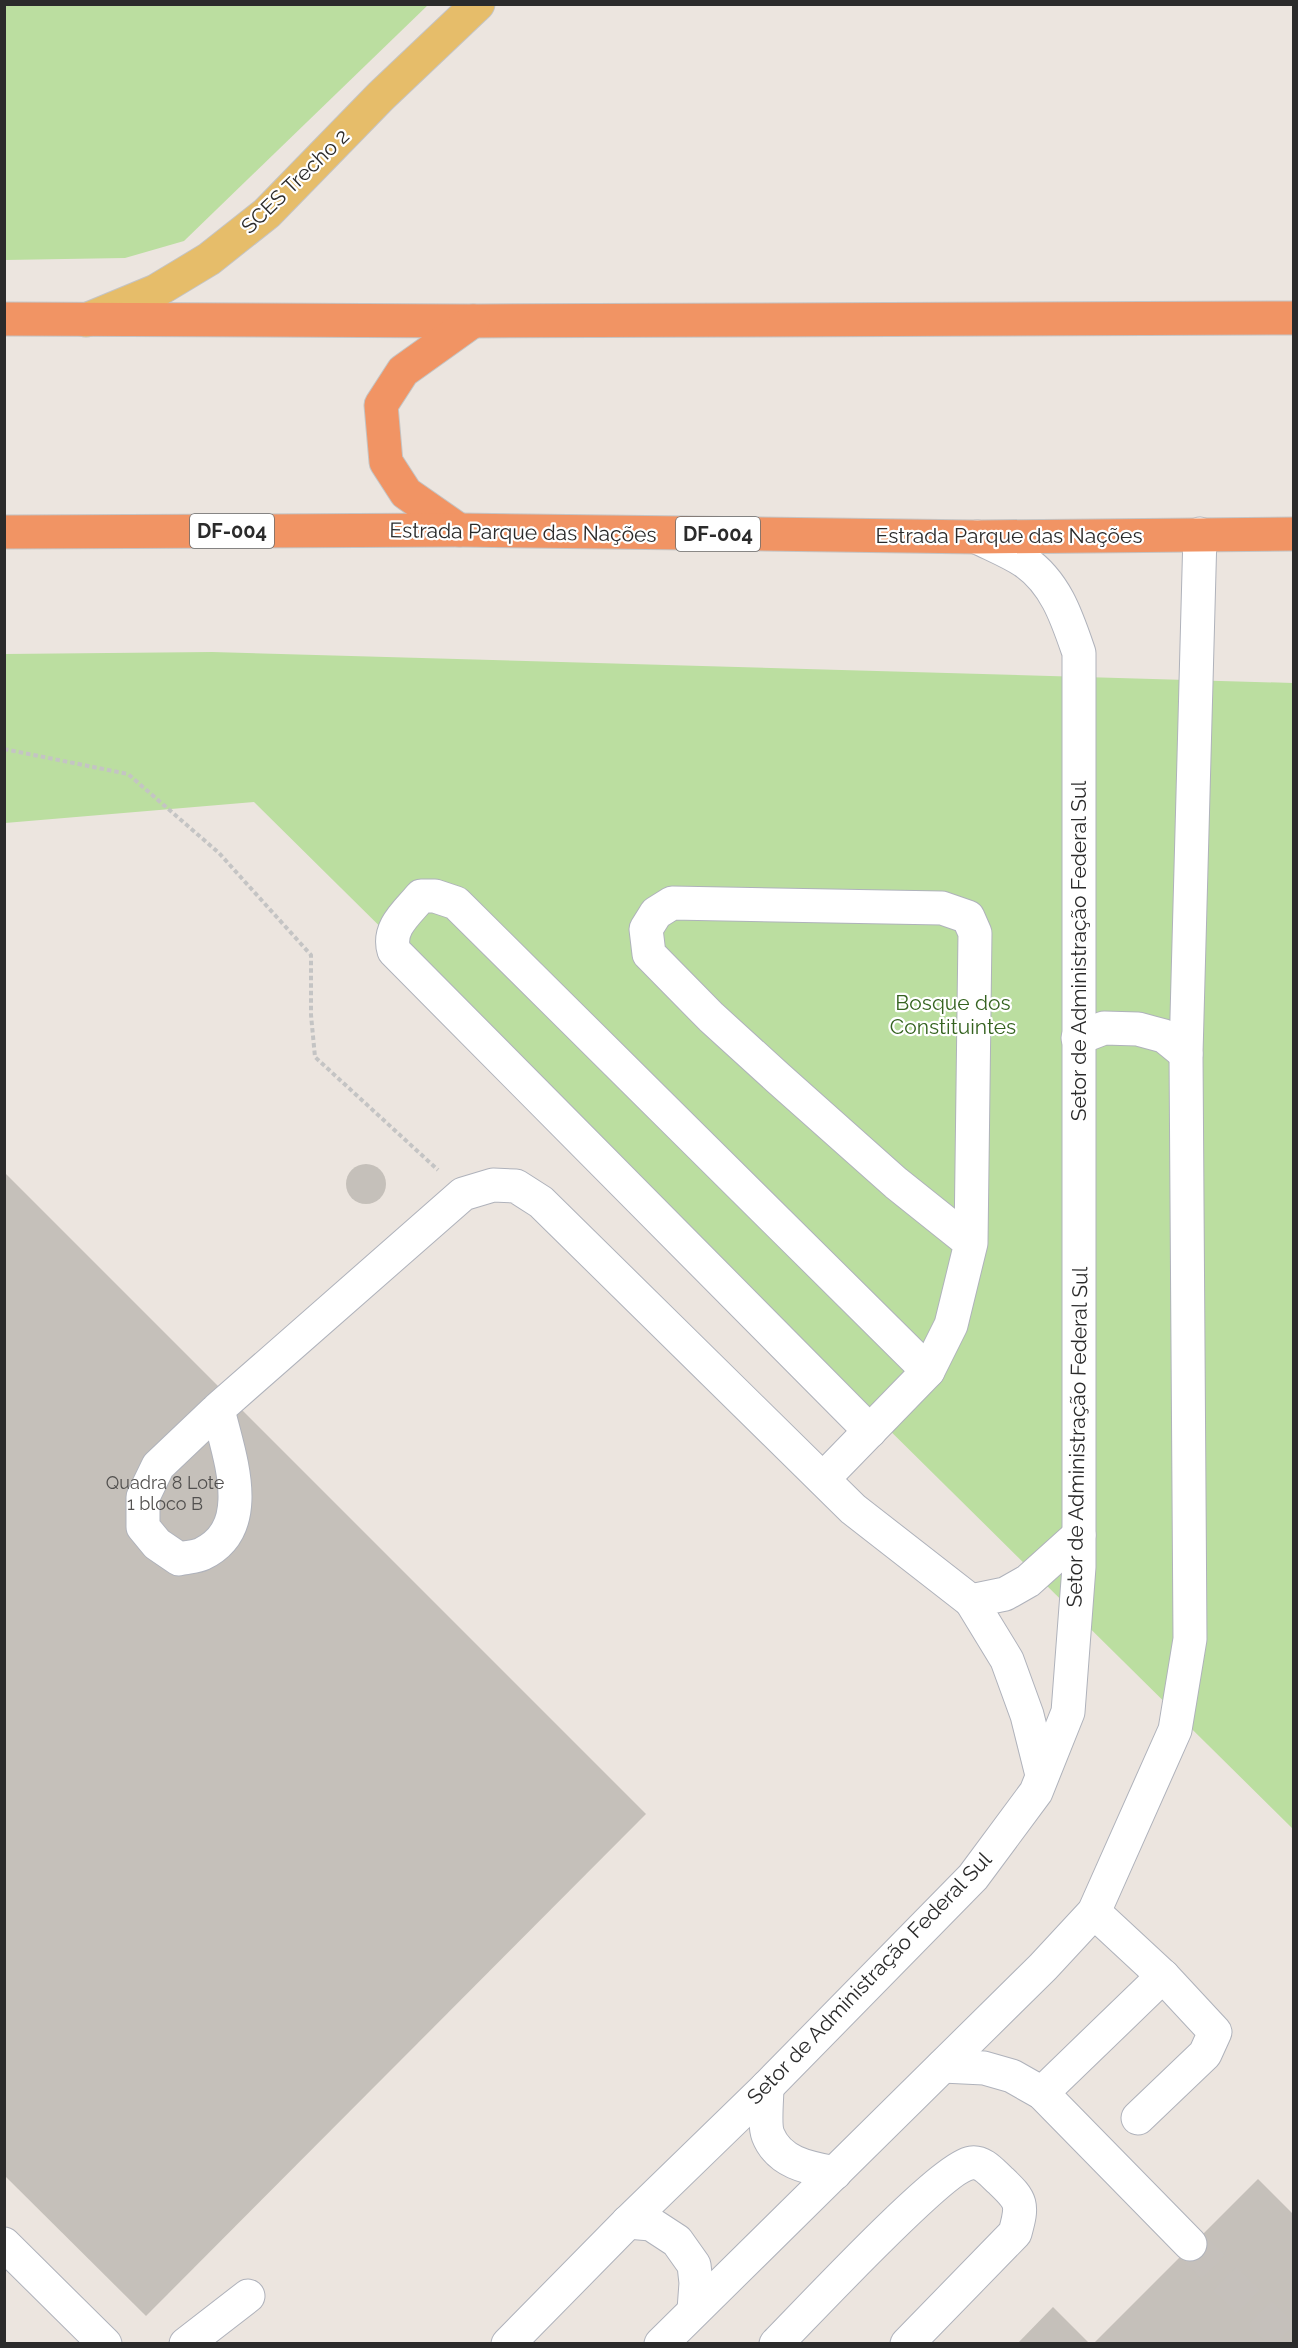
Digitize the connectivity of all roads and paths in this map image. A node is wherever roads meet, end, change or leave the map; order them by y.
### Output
1 (477, 4) edge
2 (1293, 318) edge
3 (4, 319) edge
4 (86, 320) junction
5 (472, 321) junction
6 (459, 530) junction
7 (4, 532) edge
8 (1200, 534) junction
9 (1293, 534) edge
10 (977, 537) junction
11 (4, 749) edge
12 (1078, 1038) junction
13 (1186, 1054) junction
14 (463, 1194) junction
15 (971, 1243) junction
16 (928, 1371) junction
17 (218, 1409) dead end
18 (870, 1431) junction
19 (823, 1479) junction
20 (1079, 1535) junction
21 (970, 1601) junction
22 (1042, 1775) junction
23 (1094, 1912) junction
24 (1163, 1976) junction
25 (943, 2066) junction
26 (767, 2087) junction
27 (1042, 2093) junction
28 (1138, 2118) dead end
29 (835, 2173) junction
30 (628, 2222) junction
31 (4, 2244) edge
32 (1190, 2244) tunnel mouth
33 (248, 2296) dead end
34 (694, 2310) junction
35 (105, 2343) edge
36 (186, 2343) edge
37 (508, 2343) edge
38 (661, 2343) edge
39 (776, 2343) edge
40 (907, 2343) edge

1 - 4 main road, SCES Trecho 2
2 - 5 highway
3 - 4 highway
4 - 5 highway
5 - 6 highway
6 - 7 highway, Estrada Parque das Nações / DF-004
6 - 10 highway, Estrada Parque das Nações / DF-004
8 - 9 highway, Estrada Parque das Nações / DF-004
8 - 10 highway, Estrada Parque das Nações / DF-004
8 - 13 street
10 - 12 street, Setor de Administração Federal Sul
11 - 14 path
12 - 13 street
12 - 20 street, Setor de Administração Federal Sul
13 - 23 street
14 - 17 street
14 - 19 street
15 - 15 street
15 - 16 street
16 - 18 street
16 - 18 street
18 - 19 street
19 - 21 street
20 - 21 street
20 - 22 street, Setor de Administração Federal Sul
21 - 22 street
22 - 26 street, Setor de Administração Federal Sul
23 - 24 street
23 - 25 street
24 - 27 street
24 - 28 street
25 - 27 street
25 - 29 street
26 - 29 street
26 - 30 street, Setor de Administração Federal Sul
27 - 32 street
29 - 34 street
30 - 34 street
30 - 37 street, Setor de Administração Federal Sul
31 - 35 street
33 - 36 street
34 - 38 street
39 - 40 street

